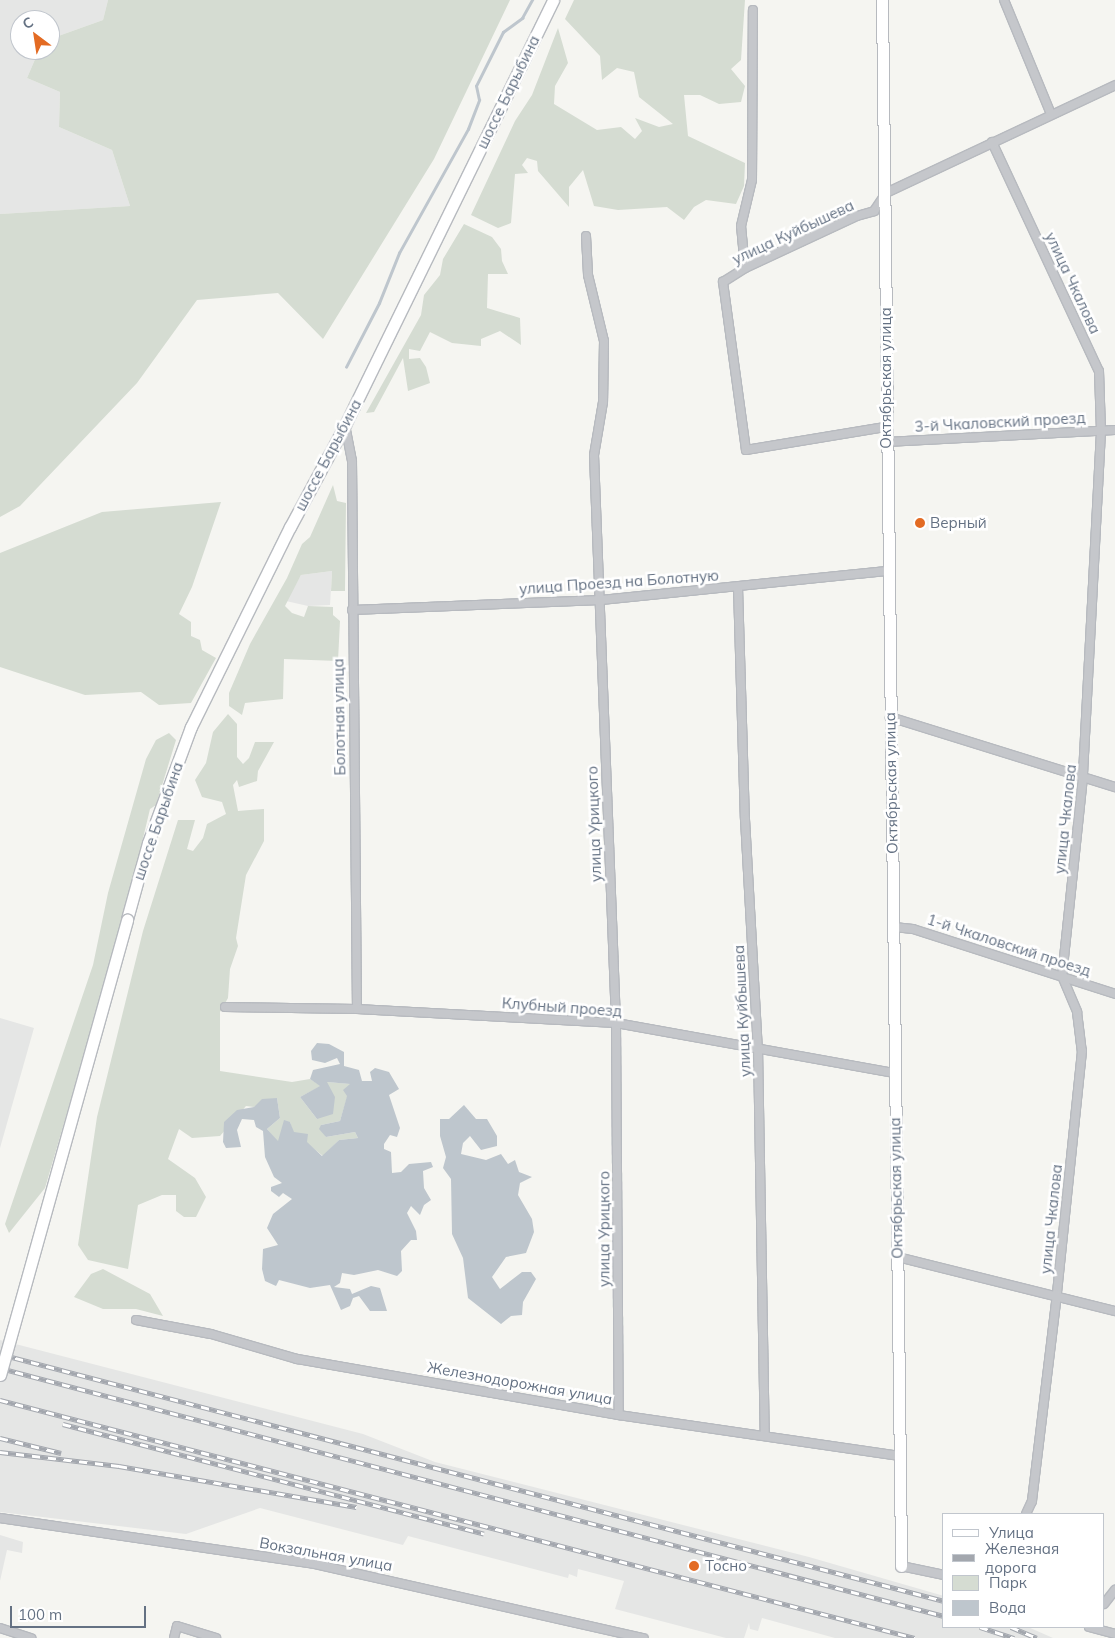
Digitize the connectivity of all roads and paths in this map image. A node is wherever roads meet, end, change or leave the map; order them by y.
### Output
1 (553, 0) edge
2 (882, 0) edge
3 (1004, 0) edge
4 (753, 10) dead end
5 (1115, 85) edge
6 (1051, 114) junction
7 (992, 142) junction
8 (886, 193) junction
9 (586, 236) dead end
10 (745, 268) junction
11 (345, 425) junction
12 (886, 427) junction
13 (1115, 430) edge
14 (1102, 431) junction
15 (886, 442) junction
16 (887, 571) junction
17 (738, 587) junction
18 (601, 600) junction
19 (352, 610) junction
20 (890, 717) junction
21 (1083, 777) junction
22 (1115, 787) edge
23 (894, 927) junction
24 (1062, 976) junction
25 (1115, 994) edge
26 (225, 1007) dead end
27 (357, 1009) junction
28 (616, 1023) junction
29 (758, 1048) junction
30 (894, 1073) junction
31 (898, 1257) junction
32 (1057, 1294) junction
33 (1115, 1311) edge
34 (136, 1320) dead end
35 (0, 1375) edge
36 (619, 1414) junction
37 (764, 1434) junction
38 (901, 1456) junction
39 (1026, 1513) edge
40 (0, 1518) edge
41 (901, 1566) joint
42 (942, 1575) edge
43 (1115, 1590) edge
44 (1105, 1603) edge
45 (0, 1628) edge
46 (1093, 1628) edge
47 (607, 1629) junction
48 (1115, 1634) edge
49 (31, 1638) edge
50 (174, 1638) edge
51 (216, 1638) edge
52 (605, 1638) edge
53 (644, 1638) edge

1 - 11 street, шоссе Барыбина
2 - 8 street, Октябрьская улица
3 - 6 street
4 - 10 street
5 - 6 street
6 - 7 street
7 - 8 street
7 - 14 street, улица Чкалова
8 - 10 street, улица Куйбышева
8 - 12 street, Октябрьская улица
9 - 18 street, улица Урицкого
10 - 12 street, улица Куйбышева
11 - 19 street, Болотная улица
11 - 35 street, шоссе Барыбина, bridge
12 - 15 street, Октябрьская улица
13 - 14 street, 3-й Чкаловский проезд
14 - 15 street, 3-й Чкаловский проезд
14 - 21 street, улица Чкалова
15 - 16 street, Октябрьская улица
16 - 17 street, улица Проезд на Болотную
16 - 20 street, Октябрьская улица
17 - 18 street, улица Проезд на Болотную
17 - 29 street, улица Куйбышева
18 - 19 street, улица Проезд на Болотную
18 - 28 street, улица Урицкого
19 - 27 street, Болотная улица
20 - 21 street
20 - 23 street, Октябрьская улица
21 - 22 street
21 - 24 street, улица Чкалова
23 - 24 street, 1-й Чкаловский проезд
23 - 30 street, Октябрьская улица
24 - 25 street, 1-й Чкаловский проезд
24 - 32 street, улица Чкалова
26 - 27 street, Клубный проезд
27 - 28 street, Клубный проезд
28 - 29 street, Клубный проезд
28 - 36 street, улица Урицкого
29 - 30 street, Клубный проезд
29 - 37 street, улица Куйбышева
30 - 31 street, Октябрьская улица
31 - 32 street
31 - 38 street, Октябрьская улица
32 - 33 street
32 - 39 street, улица Чкалова
34 - 36 street, Железнодорожная улица
36 - 37 street, Железнодорожная улица
37 - 38 street, Железнодорожная улица
38 - 41 street, Октябрьская улица
40 - 47 street, Вокзальная улица
41 - 42 street
43 - 44 street
45 - 49 street
46 - 48 street
47 - 52 street
47 - 53 street, Вокзальная улица
50 - 51 street

